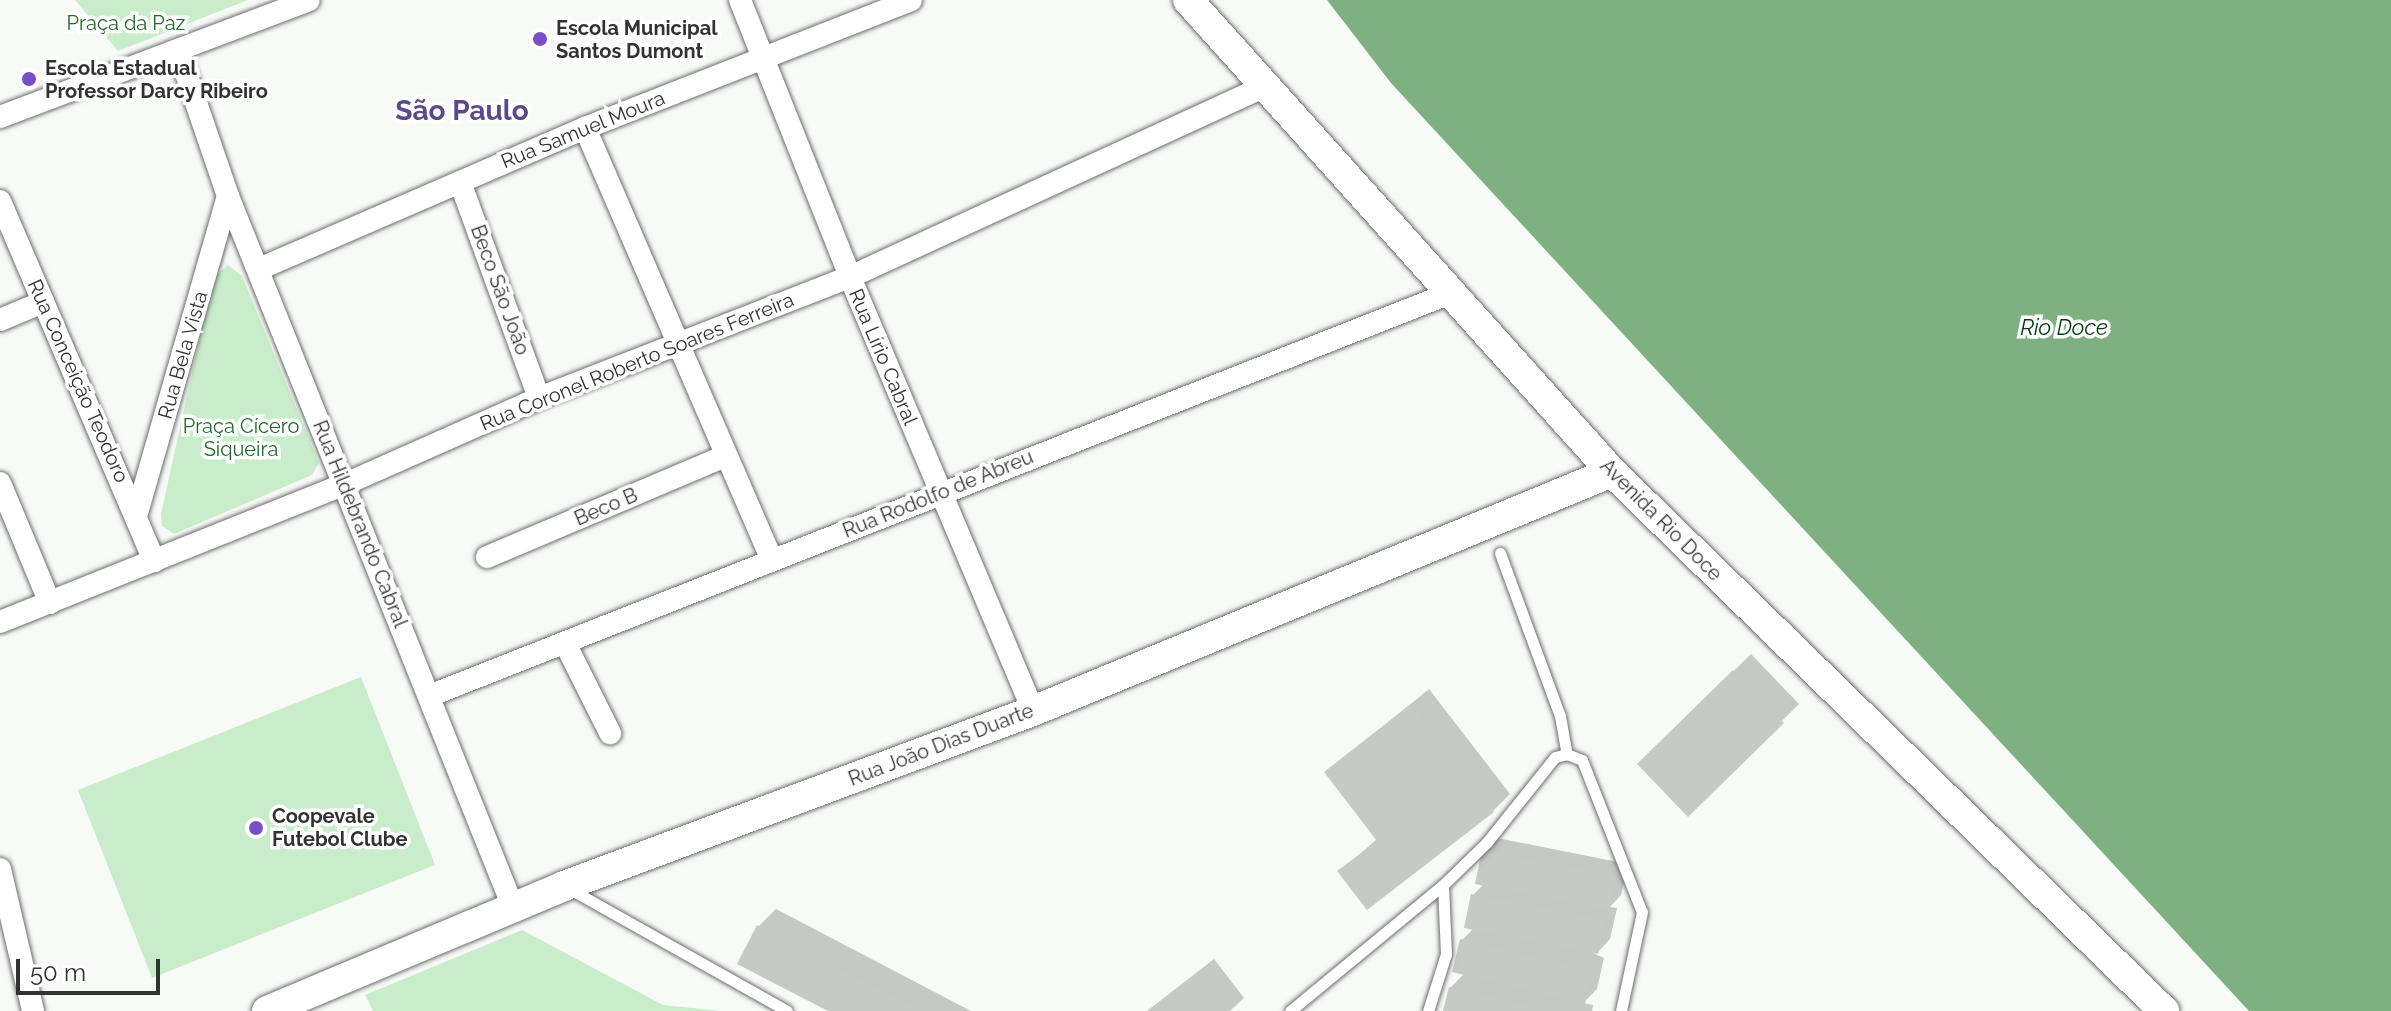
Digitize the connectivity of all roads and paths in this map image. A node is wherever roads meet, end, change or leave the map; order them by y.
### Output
1 (309, 0) edge
2 (740, 0) edge
3 (911, 0) edge
4 (1188, 0) edge
5 (178, 50) junction
6 (762, 59) junction
7 (1268, 85) junction
8 (0, 117) edge
9 (585, 128) junction
10 (460, 182) junction
11 (228, 196) junction
12 (0, 201) edge
13 (259, 269) junction
14 (850, 277) junction
15 (1448, 294) junction
16 (43, 302) junction
17 (0, 320) edge
18 (680, 344) junction
19 (539, 398) junction
20 (725, 456) junction
21 (1612, 472) junction
22 (0, 483) edge
23 (343, 485) junction
24 (940, 492) junction
25 (137, 513) junction
26 (1500, 553) dead end
27 (487, 557) dead end
28 (772, 560) junction
29 (154, 561) junction
30 (50, 603) junction
31 (0, 622) edge
32 (565, 643) junction
33 (429, 696) junction
34 (1033, 711) junction
35 (610, 733) dead end
36 (1567, 754) junction
37 (0, 869) edge
38 (1443, 885) junction
39 (564, 886) junction
40 (513, 907) junction
41 (33, 1011) edge
42 (267, 1011) edge
43 (787, 1011) edge
44 (1290, 1011) edge
45 (1428, 1011) edge
46 (1621, 1011) edge
47 (2164, 1011) edge

1 - 5 street
2 - 6 street, Rua Lírio Cabral
3 - 6 street, Rua Samuel Moura
4 - 7 street, Avenida Rio Doce
5 - 8 street
5 - 11 street, Rua Hildebrando Cabral
6 - 9 street, Rua Samuel Moura
6 - 14 street, Rua Lírio Cabral
7 - 14 street, Rua Coronel Roberto Soares Ferreira
7 - 15 street, Avenida Rio Doce
9 - 10 street, Rua Samuel Moura
9 - 18 street
10 - 13 street, Rua Samuel Moura
10 - 19 street, Beco São João
11 - 13 street, Rua Hildebrando Cabral
11 - 25 street, Rua Bela Vista
12 - 16 street, Rua Conceição Teodoro
13 - 23 street, Rua Hildebrando Cabral
14 - 18 street, Rua Coronel Roberto Soares Ferreira
14 - 24 street, Rua Lírio Cabral
15 - 21 street, Avenida Rio Doce
15 - 24 street, Rua Rodolfo de Abreu
16 - 17 street
16 - 25 street, Rua Conceição Teodoro
18 - 19 street, Rua Coronel Roberto Soares Ferreira
18 - 20 street
19 - 23 street, Rua Coronel Roberto Soares Ferreira
20 - 27 street, Beco B
20 - 28 street
21 - 34 street, Rua João Dias Duarte
21 - 47 street, Avenida Rio Doce
22 - 30 street
23 - 29 street, Rua Coronel Roberto Soares Ferreira
23 - 33 street, Rua Hildebrando Cabral
24 - 28 street, Rua Rodolfo de Abreu
24 - 34 street, Rua Lírio Cabral
25 - 29 street, Rua Conceição Teodoro
26 - 36 lane
28 - 32 street, Rua Rodolfo de Abreu
29 - 30 street, Rua Coronel Roberto Soares Ferreira
30 - 31 street, Rua Coronel Roberto Soares Ferreira
32 - 33 street, Rua Rodolfo de Abreu
32 - 35 street
33 - 40 street, Rua Hildebrando Cabral
34 - 39 street, Rua João Dias Duarte
36 - 38 lane
36 - 46 lane
37 - 41 street
38 - 44 lane
38 - 45 lane
39 - 40 street, Rua João Dias Duarte
39 - 43 lane
40 - 42 street, Rua João Dias Duarte

